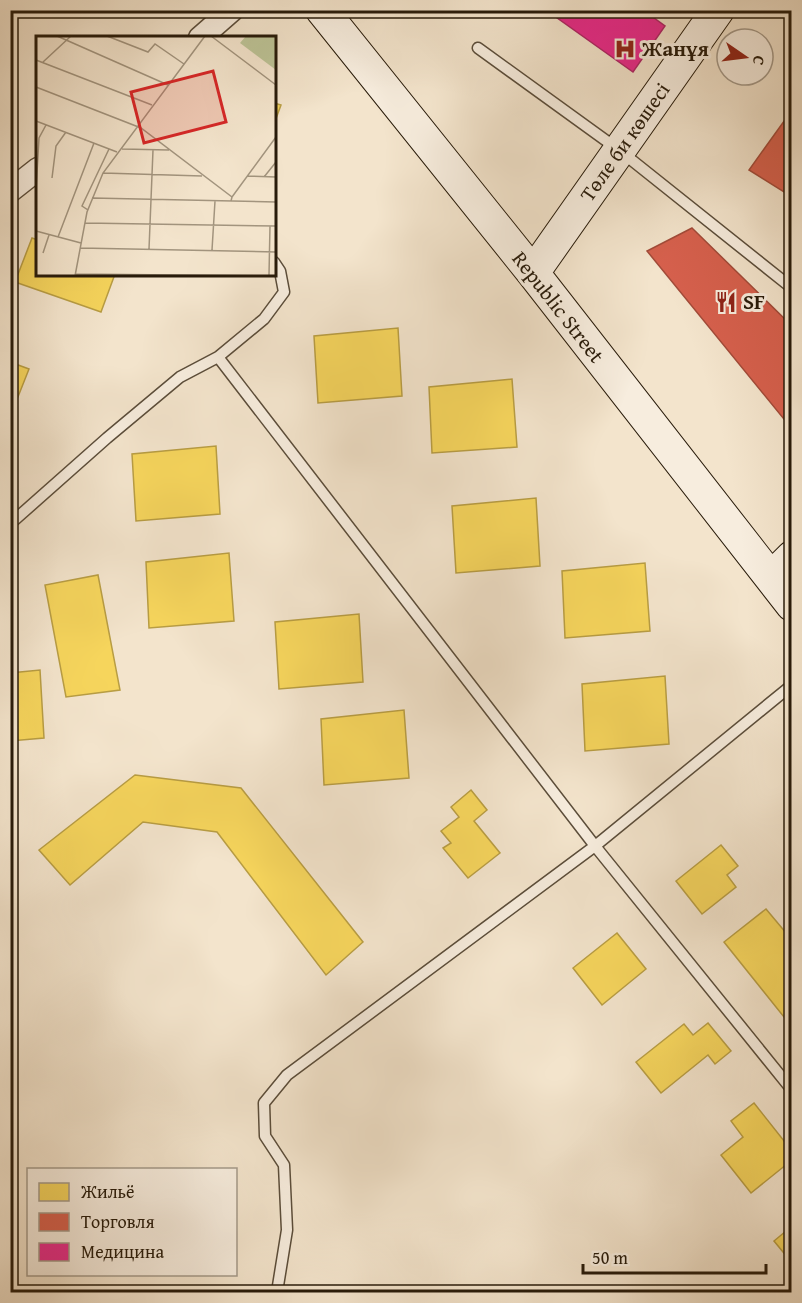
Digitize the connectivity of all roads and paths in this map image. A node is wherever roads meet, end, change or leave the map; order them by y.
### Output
1 (232, 10) edge
2 (322, 10) edge
3 (718, 10) edge
4 (202, 36) edge
5 (478, 48) dead end
6 (619, 150) junction
7 (36, 171) edge
8 (10, 191) edge
9 (276, 265) edge
10 (533, 273) junction
11 (792, 288) edge
12 (218, 357) junction
13 (10, 525) edge
14 (781, 568) edge
15 (792, 605) edge
16 (792, 685) edge
17 (594, 846) junction
18 (792, 1090) edge
19 (277, 1293) edge

1 - 4 street
2 - 10 main road, Republic Street
3 - 6 main road, Төле би көшесі
5 - 6 lane
6 - 10 main road, Төле би көшесі
6 - 11 lane
7 - 8 street
9 - 12 lane
10 - 14 main road, Republic Street
12 - 13 lane
12 - 17 lane
14 - 15 main road, Republic Street
16 - 17 lane
17 - 18 lane
17 - 19 lane

